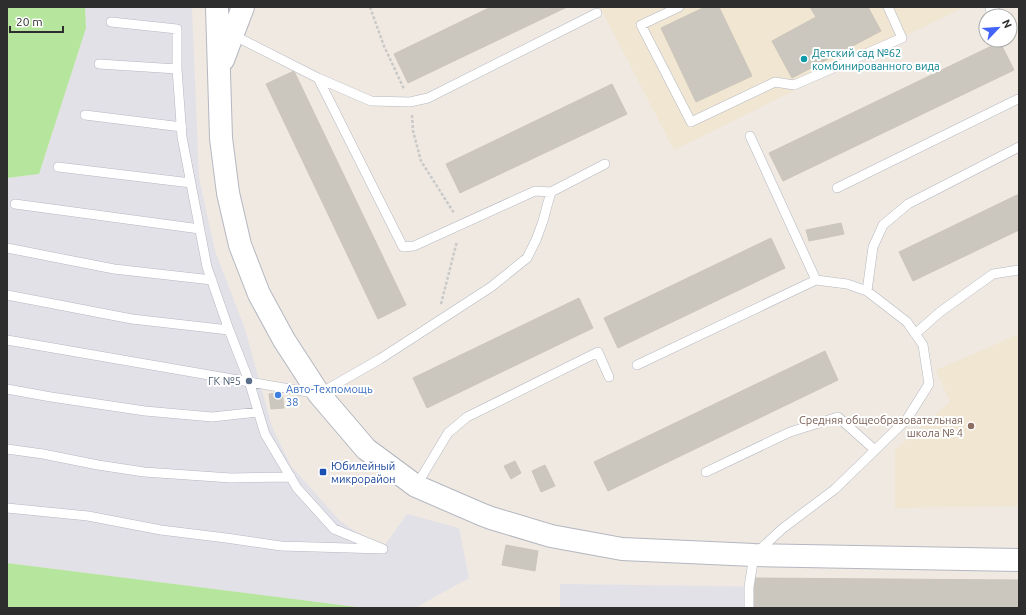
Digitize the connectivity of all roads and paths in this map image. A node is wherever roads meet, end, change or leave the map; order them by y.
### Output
1 (217, 7) edge
2 (243, 7) edge
3 (370, 7) edge
4 (679, 7) edge
5 (888, 7) edge
6 (597, 13) dead end
7 (111, 22) dead end
8 (232, 35) junction
9 (99, 64) dead end
10 (177, 69) junction
11 (219, 72) junction
12 (318, 78) junction
13 (1019, 100) edge
14 (410, 102) junction
15 (85, 115) dead end
16 (182, 127) junction
17 (750, 136) dead end
18 (1019, 147) edge
19 (605, 164) dead end
20 (58, 167) dead end
21 (191, 183) junction
22 (837, 188) dead end
23 (550, 192) junction
24 (15, 204) dead end
25 (461, 225) junction
26 (200, 229) junction
27 (7, 248) edge
28 (1019, 270) edge
29 (212, 280) junction
30 (816, 280) junction
31 (867, 291) junction
32 (7, 295) edge
33 (436, 322) junction
34 (229, 330) junction
35 (915, 334) junction
36 (7, 340) edge
37 (637, 365) dead end
38 (609, 377) dead end
39 (249, 381) junction
40 (7, 389) edge
41 (319, 394) junction
42 (258, 412) junction
43 (7, 449) edge
44 (875, 450) junction
45 (706, 472) dead end
46 (291, 477) junction
47 (416, 486) junction
48 (7, 508) edge
49 (754, 555) junction
50 (1019, 560) edge
51 (748, 608) edge

1 - 11 main road
2 - 8 main road
3 - 14 path
4 - 5 lane
6 - 14 lane
7 - 10 lane
8 - 11 main road
8 - 12 lane
9 - 10 lane
10 - 16 lane
11 - 41 main road
12 - 14 lane
12 - 25 lane
13 - 22 lane
14 - 25 path
15 - 16 lane
16 - 21 lane
17 - 30 lane
18 - 31 lane
19 - 23 lane
20 - 21 lane
21 - 26 lane
23 - 25 lane
23 - 33 lane
24 - 26 lane
25 - 33 path
26 - 29 lane
27 - 29 lane
28 - 35 lane
29 - 34 lane
30 - 31 lane
30 - 37 lane
31 - 35 lane
32 - 34 lane
33 - 41 lane
34 - 39 lane
35 - 44 lane
36 - 39 lane
38 - 47 lane
39 - 41 lane
39 - 42 lane
40 - 42 lane
41 - 47 main road
42 - 46 lane
43 - 46 lane
44 - 45 lane
44 - 49 lane
46 - 48 lane
47 - 49 main road
49 - 50 main road
49 - 51 lane

